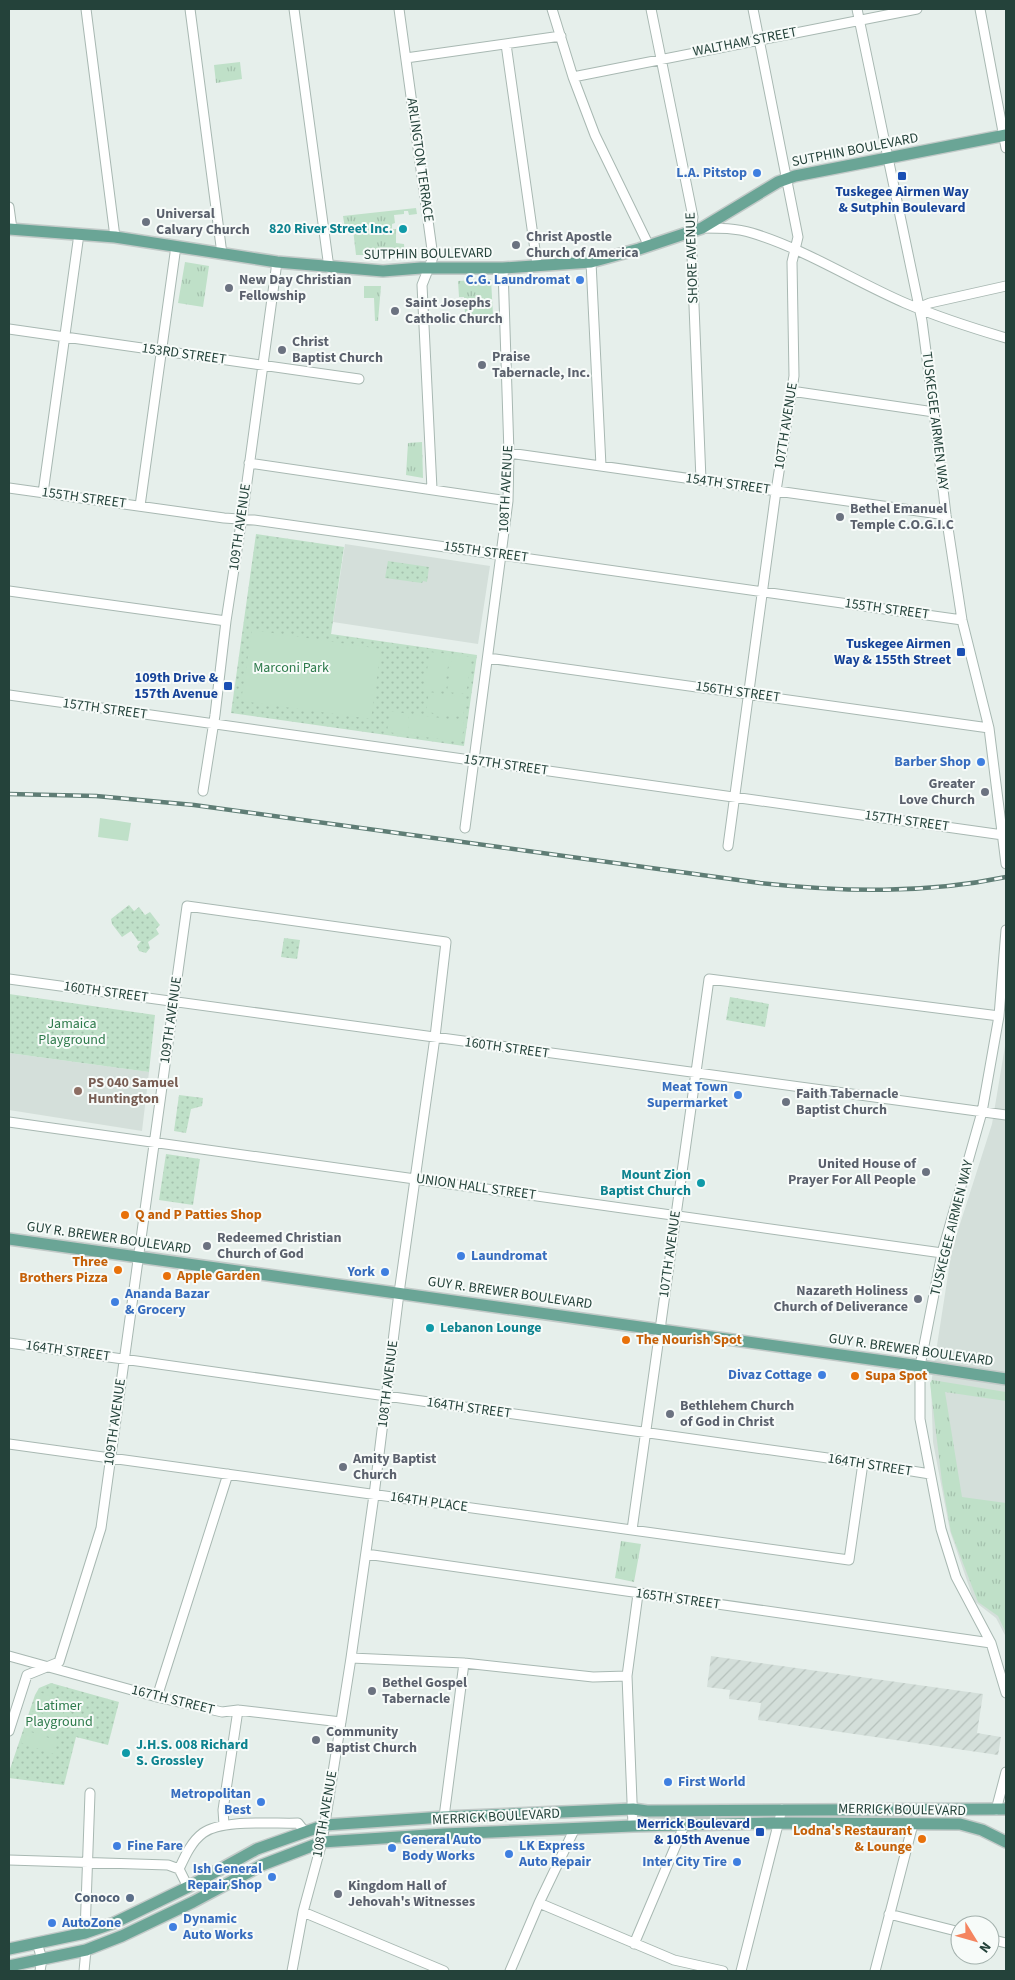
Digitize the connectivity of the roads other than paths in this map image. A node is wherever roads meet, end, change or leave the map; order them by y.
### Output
1 (86, 9) edge
2 (190, 9) edge
3 (294, 9) edge
4 (399, 9) edge
5 (552, 9) edge
6 (651, 9) edge
7 (753, 9) edge
8 (857, 9) edge
9 (916, 9) edge
10 (980, 9) edge
11 (859, 19) junction
12 (561, 36) junction
13 (759, 39) junction
14 (506, 44) junction
15 (406, 58) junction
16 (660, 59) junction
17 (573, 76) junction
18 (1005, 135) edge
19 (1006, 148) edge
20 (889, 158) junction
21 (786, 179) junction
22 (9, 207) edge
23 (10, 229) edge
24 (697, 229) junction
25 (79, 234) junction
26 (115, 237) junction
27 (176, 246) junction
28 (649, 246) junction
29 (795, 250) junction
30 (222, 254) junction
31 (277, 262) junction
32 (591, 262) junction
33 (537, 264) junction
34 (329, 268) junction
35 (429, 268) junction
36 (503, 268) junction
37 (1006, 286) edge
38 (918, 308) junction
39 (9, 329) edge
40 (64, 337) junction
41 (1006, 338) edge
42 (162, 351) junction
43 (262, 364) junction
44 (359, 379) dead end
45 (791, 392) junction
46 (934, 412) junction
47 (509, 453) junction
48 (249, 463) junction
49 (601, 466) junction
50 (701, 480) junction
51 (9, 488) edge
52 (432, 489) junction
53 (776, 490) junction
54 (43, 493) junction
55 (508, 501) junction
56 (140, 506) junction
57 (946, 515) junction
58 (242, 519) junction
59 (502, 555) junction
60 (9, 591) edge
61 (763, 591) junction
62 (962, 620) junction
63 (226, 622) junction
64 (488, 658) junction
65 (748, 694) junction
66 (9, 695) edge
67 (214, 724) junction
68 (989, 728) junction
69 (473, 760) junction
70 (203, 791) dead end
71 (734, 796) junction
72 (465, 828) dead end
73 (1003, 835) junction
74 (728, 846) dead end
75 (1006, 864) edge
76 (187, 906) joint
77 (1006, 930) edge
78 (9, 979) edge
79 (174, 1001) junction
80 (999, 1016) junction
81 (435, 1037) junction
82 (695, 1074) junction
83 (982, 1112) junction
84 (1006, 1115) edge
85 (9, 1122) edge
86 (154, 1142) junction
87 (415, 1179) junction
88 (675, 1215) junction
89 (9, 1239) edge
90 (942, 1253) junction
91 (138, 1257) junction
92 (399, 1293) junction
93 (660, 1330) junction
94 (9, 1343) edge
95 (124, 1359) junction
96 (920, 1366) junction
97 (1006, 1379) edge
98 (387, 1396) junction
99 (645, 1432) junction
100 (9, 1444) edge
101 (110, 1458) junction
102 (863, 1462) junction
103 (228, 1474) junction
104 (930, 1474) junction
105 (374, 1495) junction
106 (632, 1530) junction
107 (366, 1554) junction
108 (638, 1594) junction
109 (991, 1643) junction
110 (9, 1656) edge
111 (351, 1658) junction
112 (1002, 1658) edge
113 (464, 1663) junction
114 (46, 1666) junction
115 (627, 1676) junction
116 (1006, 1693) edge
117 (157, 1697) junction
118 (238, 1710) junction
119 (341, 1722) junction
120 (9, 1731) edge
121 (1006, 1772) edge
122 (90, 1793) dead end
123 (633, 1809) junction
124 (782, 1809) junction
125 (1001, 1809) edge
126 (444, 1817) junction
127 (778, 1823) junction
128 (913, 1824) junction
129 (224, 1825) junction
130 (325, 1825) junction
131 (633, 1826) junction
132 (684, 1826) junction
133 (575, 1828) junction
134 (305, 1832) junction
135 (322, 1842) junction
136 (1006, 1842) edge
137 (9, 1860) edge
138 (88, 1863) junction
139 (179, 1869) junction
140 (188, 1887) junction
141 (539, 1903) junction
142 (304, 1912) junction
143 (889, 1914) junction
144 (950, 1929) edge
145 (85, 1933) junction
146 (37, 1943) junction
147 (634, 1944) junction
148 (9, 1949) edge
149 (86, 1950) junction
150 (42, 1959) junction
151 (9, 1966) edge
152 (40, 1971) edge
153 (84, 1971) edge
154 (292, 1971) edge
155 (444, 1971) edge
156 (510, 1971) edge
157 (723, 1971) edge
158 (741, 1971) edge
159 (875, 1971) edge

1 - 26 street
2 - 30 street
3 - 34 street
4 - 15 street, ARLINGTON TERRACE
5 - 12 street
6 - 16 street, SHORE AVENUE
7 - 13 street, 107TH AVENUE
8 - 11 street, TUSKEGEE AIRMEN WAY
9 - 11 street, WALTHAM STREET
10 - 18 street
11 - 13 street, WALTHAM STREET
11 - 20 street, TUSKEGEE AIRMEN WAY
12 - 14 street
12 - 17 street
13 - 16 street, WALTHAM STREET
13 - 21 street, 107TH AVENUE
14 - 15 street
14 - 33 street
15 - 35 street, ARLINGTON TERRACE
16 - 17 street, WALTHAM STREET
16 - 24 street, SHORE AVENUE
17 - 28 street
18 - 19 street
18 - 20 main road, SUTPHIN BOULEVARD
20 - 21 main road, SUTPHIN BOULEVARD
20 - 38 street, TUSKEGEE AIRMEN WAY
21 - 24 main road, SUTPHIN BOULEVARD
21 - 29 street, 107TH AVENUE
22 - 23 street
23 - 25 main road, SUTPHIN BOULEVARD
24 - 28 main road, SUTPHIN BOULEVARD
24 - 29 street
24 - 50 street, SHORE AVENUE
25 - 26 main road, SUTPHIN BOULEVARD
25 - 40 street
26 - 27 main road, SUTPHIN BOULEVARD
27 - 30 main road, SUTPHIN BOULEVARD
27 - 42 street
28 - 32 main road, SUTPHIN BOULEVARD
29 - 38 street
29 - 45 street, 107TH AVENUE
30 - 31 main road, SUTPHIN BOULEVARD
31 - 34 main road, SUTPHIN BOULEVARD
31 - 43 street, 109TH AVENUE
32 - 33 main road, SUTPHIN BOULEVARD
32 - 49 street
33 - 36 main road, SUTPHIN BOULEVARD
34 - 35 main road, SUTPHIN BOULEVARD
35 - 36 main road, SUTPHIN BOULEVARD
35 - 52 street, ARLINGTON TERRACE
36 - 47 street, 108TH AVENUE
37 - 38 street
38 - 41 street
38 - 46 street, TUSKEGEE AIRMEN WAY
39 - 40 street, 153RD STREET
40 - 42 street, 153RD STREET
40 - 54 street
42 - 43 street, 153RD STREET
42 - 56 street
43 - 44 street, 153RD STREET
43 - 48 street, 109TH AVENUE
45 - 46 street
45 - 53 street, 107TH AVENUE
46 - 57 street, TUSKEGEE AIRMEN WAY
47 - 49 street, 154TH STREET
47 - 55 street, 108TH AVENUE
48 - 52 street
48 - 58 street, 109TH AVENUE
49 - 50 street, 154TH STREET
50 - 53 street, 154TH STREET
51 - 54 street, 155TH STREET
52 - 55 street
53 - 57 street, 154TH STREET
53 - 61 street, 107TH AVENUE
54 - 56 street, 155TH STREET
55 - 59 street, 108TH AVENUE
56 - 58 street, 155TH STREET
57 - 62 street, TUSKEGEE AIRMEN WAY
58 - 59 street, 155TH STREET
58 - 63 street, 109TH AVENUE
59 - 61 street, 155TH STREET
59 - 64 street, 108TH AVENUE
60 - 63 street
61 - 62 street, 155TH STREET
61 - 65 street, 107TH AVENUE
62 - 68 street, TUSKEGEE AIRMEN WAY
63 - 67 street, 109TH AVENUE
64 - 65 street, 156TH STREET
64 - 69 street, 108TH AVENUE
65 - 68 street, 156TH STREET
65 - 71 street, 107TH AVENUE
66 - 67 street, 157TH STREET
67 - 69 street, 157TH STREET
67 - 70 street, 109TH AVENUE
68 - 73 street, TUSKEGEE AIRMEN WAY
69 - 71 street, 157TH STREET
69 - 72 street, 108TH AVENUE
71 - 73 street, 157TH STREET
71 - 74 street, 107TH AVENUE
73 - 75 street, TUSKEGEE AIRMEN WAY
76 - 79 street, 109TH AVENUE
76 - 81 street, 108TH AVENUE
77 - 80 street, TUSKEGEE AIRMEN WAY
78 - 79 street, 160TH STREET
79 - 81 street, 160TH STREET
79 - 86 street, 109TH AVENUE
80 - 82 street, 107TH AVENUE
80 - 83 street, TUSKEGEE AIRMEN WAY
81 - 82 street, 160TH STREET
81 - 87 street, 108TH AVENUE
82 - 83 street, 160TH STREET
82 - 88 street, 107TH AVENUE
83 - 84 street, 160TH STREET
83 - 90 street, TUSKEGEE AIRMEN WAY
85 - 86 street, UNION HALL STREET
86 - 87 street, UNION HALL STREET
86 - 91 street, 109TH AVENUE
87 - 88 street, UNION HALL STREET
87 - 92 street, 108TH AVENUE
88 - 90 street, UNION HALL STREET
88 - 93 street, 107TH AVENUE
89 - 91 main road, GUY R. BREWER BOULEVARD
90 - 96 street, TUSKEGEE AIRMEN WAY
91 - 92 main road, GUY R. BREWER BOULEVARD
91 - 95 street, 109TH AVENUE
92 - 93 main road, GUY R. BREWER BOULEVARD
92 - 98 street, 108TH AVENUE
93 - 96 main road, GUY R. BREWER BOULEVARD
93 - 99 street, 107TH AVENUE
94 - 95 street, 164TH STREET
95 - 98 street, 164TH STREET
95 - 101 street, 109TH AVENUE
96 - 97 main road, GUY R. BREWER BOULEVARD
96 - 104 street, TUSKEGEE AIRMEN WAY
98 - 99 street, 164TH STREET
98 - 105 street, 108TH AVENUE
99 - 102 street, 164TH STREET
99 - 106 street, 107TH AVENUE
100 - 101 street, 164TH PLACE
101 - 103 street, 164TH PLACE
101 - 114 street, 109TH AVENUE
102 - 104 street, 164TH STREET
102 - 106 street, 164TH PLACE
103 - 105 street, 164TH PLACE
103 - 117 street
104 - 109 street, TUSKEGEE AIRMEN WAY
105 - 106 street, 164TH PLACE
105 - 107 street, 108TH AVENUE
107 - 108 street, 165TH STREET
107 - 111 street, 108TH AVENUE
108 - 109 street, 165TH STREET
108 - 115 street
109 - 112 street, TUSKEGEE AIRMEN WAY
110 - 114 street, 167TH STREET
111 - 113 street
111 - 119 street, 108TH AVENUE
112 - 116 street, TUSKEGEE AIRMEN WAY
113 - 115 street
113 - 126 street
114 - 117 street, 167TH STREET
114 - 120 street, 109TH AVENUE
115 - 123 street
117 - 118 street, 167TH STREET
118 - 119 street, 167TH STREET
118 - 129 street
119 - 130 street, 108TH AVENUE
121 - 125 street
122 - 138 street
123 - 124 main road, MERRICK BOULEVARD
123 - 126 main road, MERRICK BOULEVARD
123 - 131 street
124 - 125 main road, MERRICK BOULEVARD
124 - 127 street
126 - 130 main road, MERRICK BOULEVARD
127 - 128 main road, MERRICK BOULEVARD
127 - 132 main road, MERRICK BOULEVARD
127 - 158 street
128 - 136 main road, MERRICK BOULEVARD
128 - 143 street
129 - 134 street
129 - 139 street
130 - 134 main road, MERRICK BOULEVARD
130 - 135 street, 108TH AVENUE
131 - 132 main road, MERRICK BOULEVARD
131 - 133 main road, MERRICK BOULEVARD
132 - 147 street
133 - 135 main road, MERRICK BOULEVARD
133 - 141 street
134 - 140 main road, MERRICK BOULEVARD
135 - 142 street, 108TH AVENUE
135 - 149 main road, MERRICK BOULEVARD
137 - 138 street
138 - 139 street
138 - 145 street
139 - 140 street
140 - 145 main road, MERRICK BOULEVARD
141 - 147 street
141 - 156 street
142 - 154 street, 108TH AVENUE
142 - 155 street
143 - 144 street
143 - 159 street
145 - 146 main road, MERRICK BOULEVARD
146 - 148 main road, MERRICK BOULEVARD
146 - 150 street
147 - 157 street
149 - 150 main road, MERRICK BOULEVARD
149 - 153 street
150 - 151 main road, MERRICK BOULEVARD
150 - 152 street

